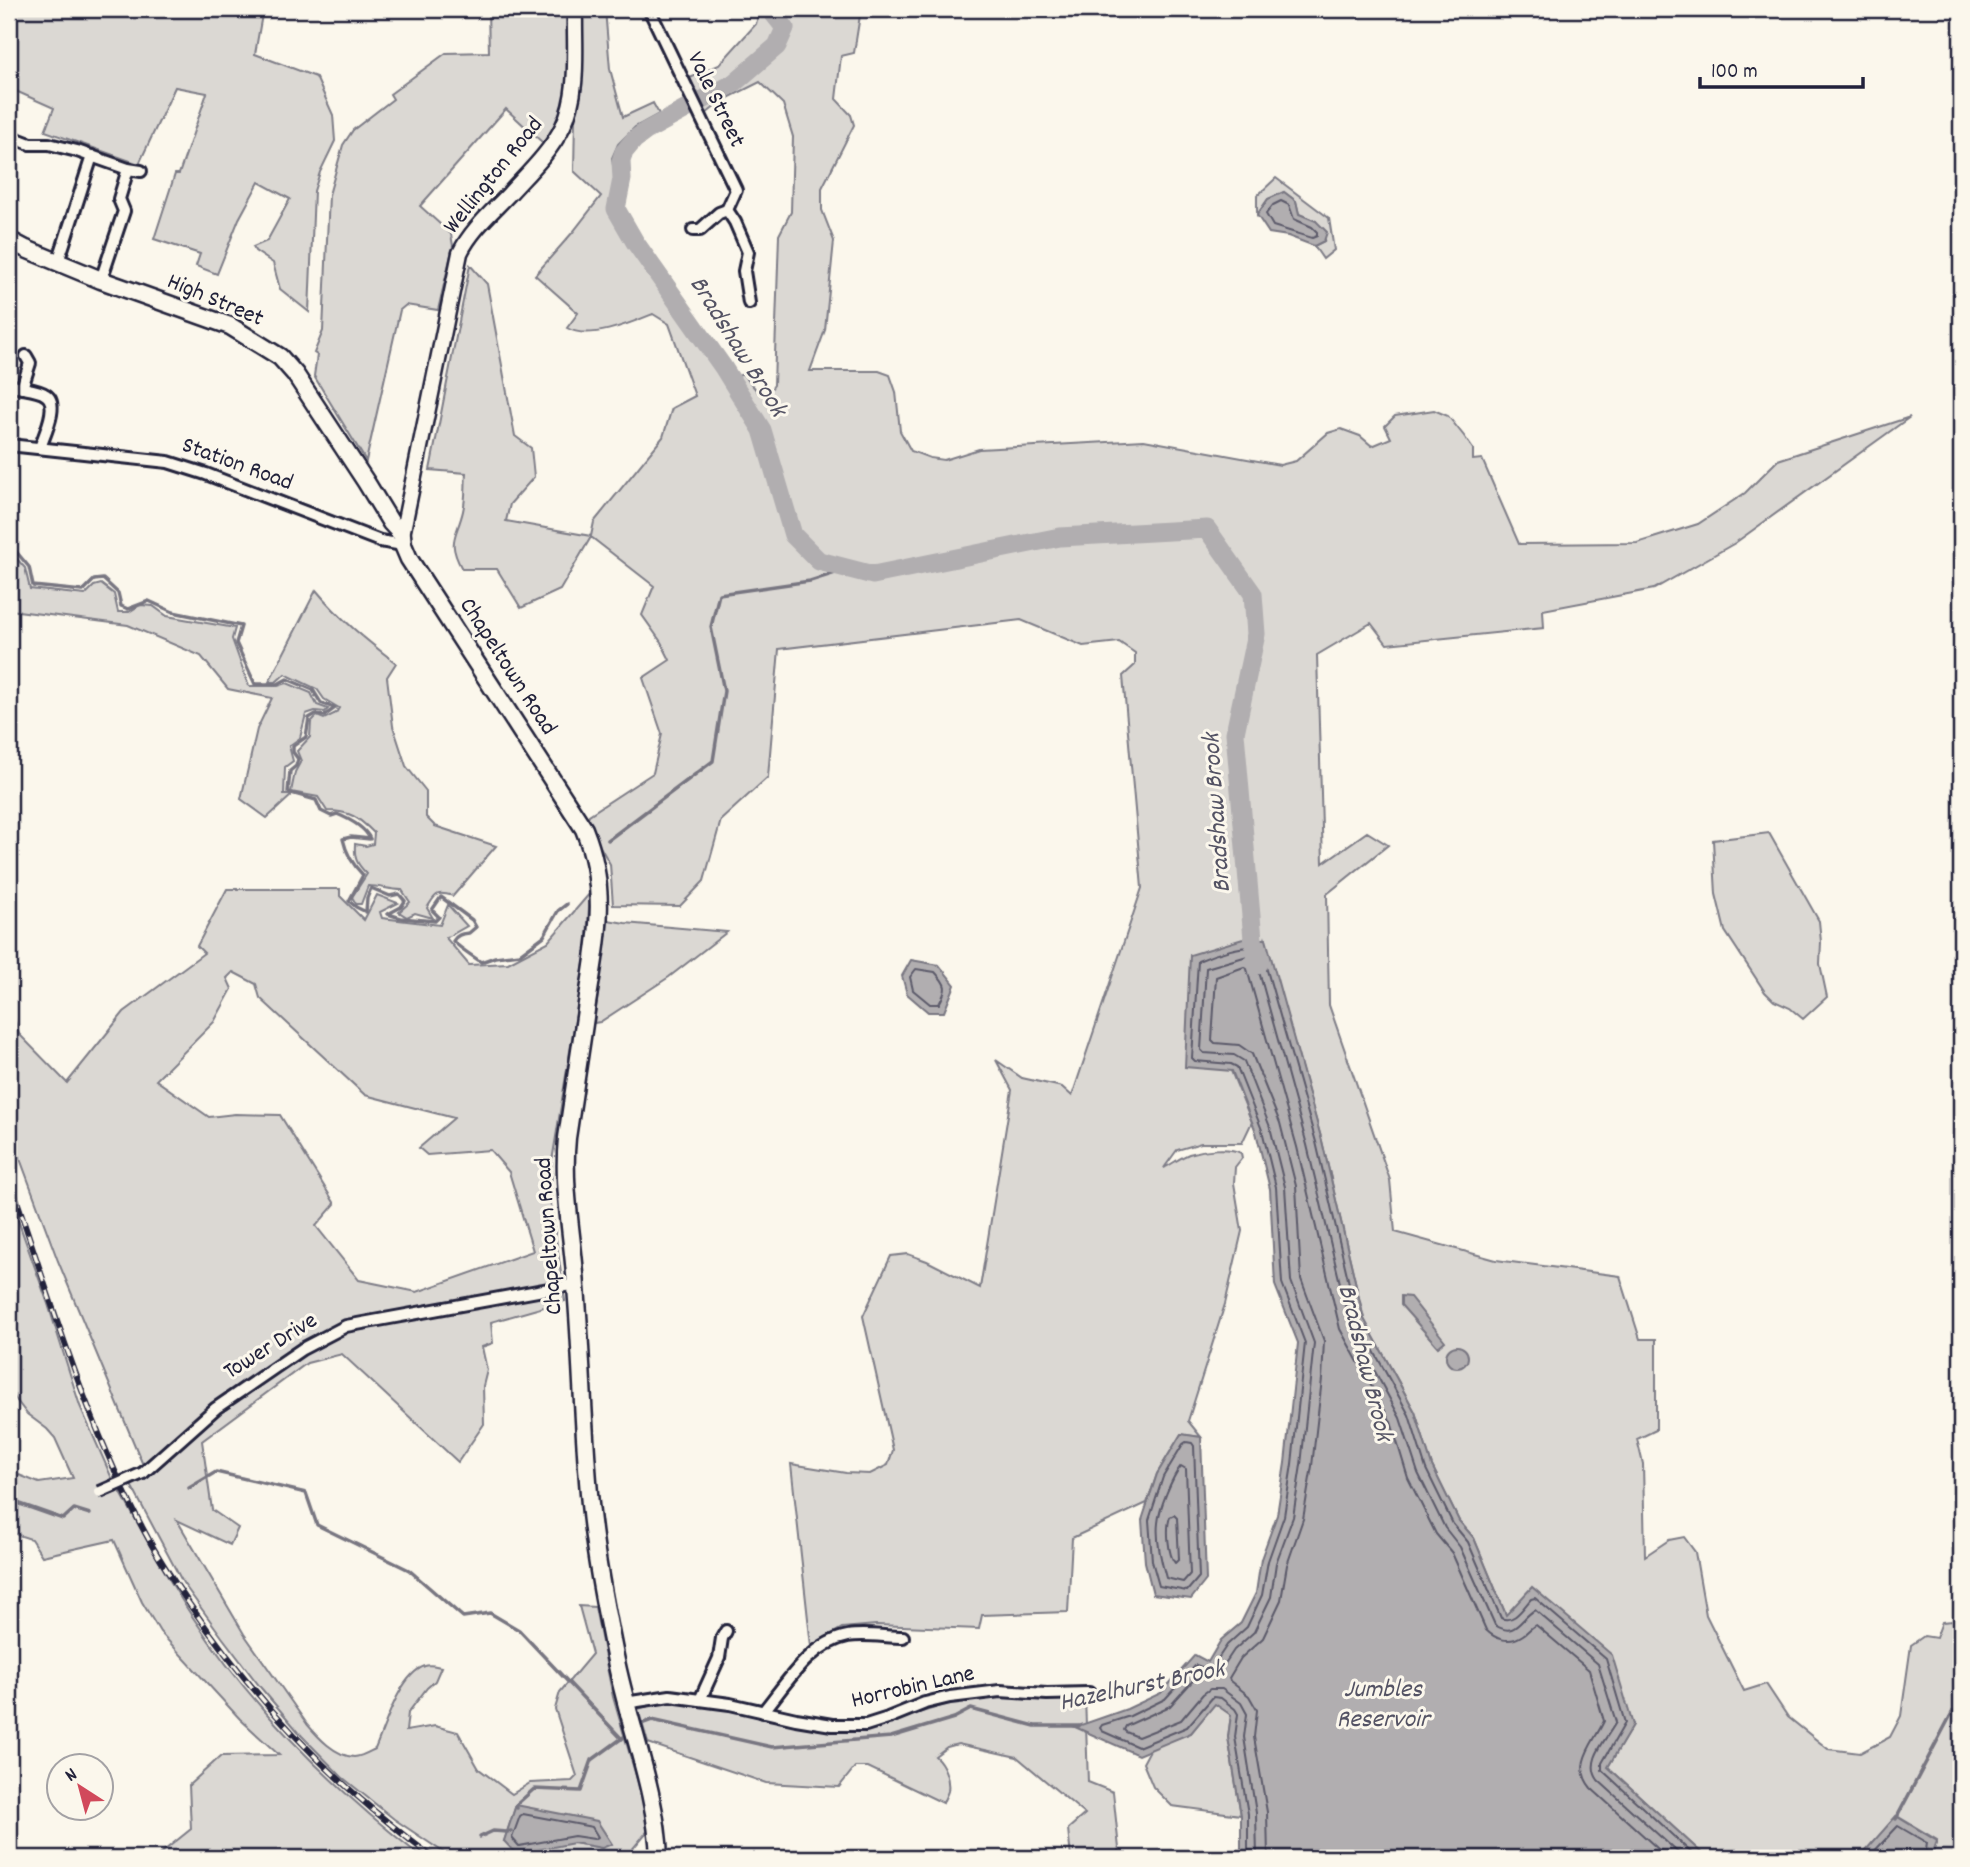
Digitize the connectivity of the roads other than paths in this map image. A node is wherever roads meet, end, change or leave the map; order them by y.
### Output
1 (575, 9) edge
2 (649, 9) edge
3 (9, 136) edge
4 (92, 156) junction
5 (128, 169) junction
6 (141, 171) dead end
7 (727, 209) junction
8 (693, 230) dead end
9 (9, 240) edge
10 (58, 262) junction
11 (101, 280) junction
12 (749, 303) dead end
13 (26, 356) dead end
14 (9, 445) edge
15 (40, 448) junction
16 (402, 540) junction
17 (576, 1284) junction
18 (100, 1492) dead end
19 (726, 1631) dead end
20 (903, 1637) dead end
21 (1089, 1693) dead end
22 (700, 1700) junction
23 (625, 1703) junction
24 (763, 1712) junction
25 (659, 1858) edge

1 - 16 street, Wellington Road
2 - 7 street, Vale Street
3 - 4 street
4 - 5 street
4 - 10 street
5 - 6 street
5 - 11 street
7 - 8 street
7 - 12 street
9 - 10 main road, High Street
10 - 11 main road, High Street
11 - 16 main road, High Street
13 - 15 street
14 - 15 street, Station Road
15 - 16 street, Station Road
16 - 17 main road, Chapeltown Road
17 - 18 street, Tower Drive, bridge
17 - 23 main road, Chapeltown Road
19 - 22 street
20 - 24 street
21 - 24 street, Horrobin Lane
22 - 23 street, Horrobin Lane
22 - 24 street, Horrobin Lane
23 - 25 main road, Chapeltown Road

